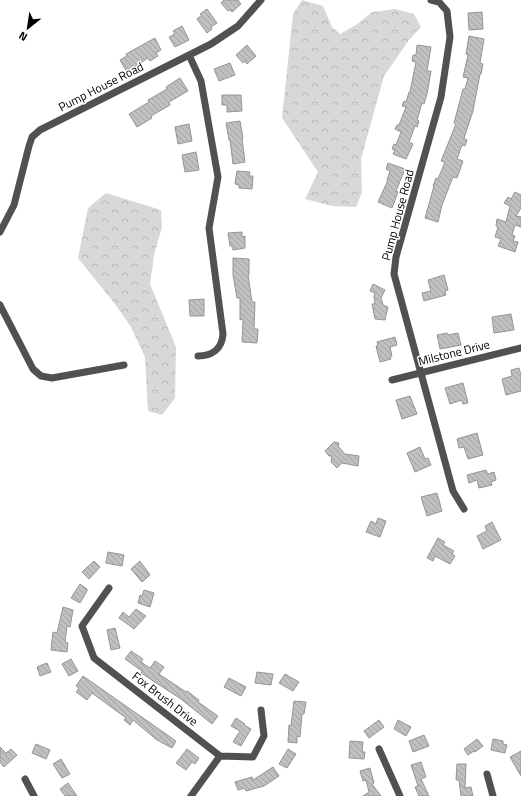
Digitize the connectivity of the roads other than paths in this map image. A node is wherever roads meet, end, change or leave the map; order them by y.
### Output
1 (261, 0) edge
2 (431, 0) edge
3 (189, 55) junction
4 (0, 232) edge
5 (0, 305) edge
6 (521, 348) edge
7 (198, 356) dead end
8 (124, 365) dead end
9 (421, 373) junction
10 (392, 380) dead end
11 (464, 509) dead end
12 (109, 588) dead end
13 (261, 710) dead end
14 (379, 749) dead end
15 (220, 756) junction
16 (487, 774) dead end
17 (25, 779) dead end
18 (34, 796) edge
19 (191, 796) edge
20 (400, 796) edge
21 (493, 796) edge

1 - 3 street, Pump House Road
2 - 9 street, Pump House Road
3 - 4 street, Pump House Road
3 - 7 street
5 - 8 street
6 - 9 street, Milstone Drive
9 - 10 street, Milstone Drive
9 - 11 street, Pump House Road
12 - 15 street, Fox Brush Drive
13 - 15 street
14 - 20 street
15 - 19 street
16 - 21 street
17 - 18 street

